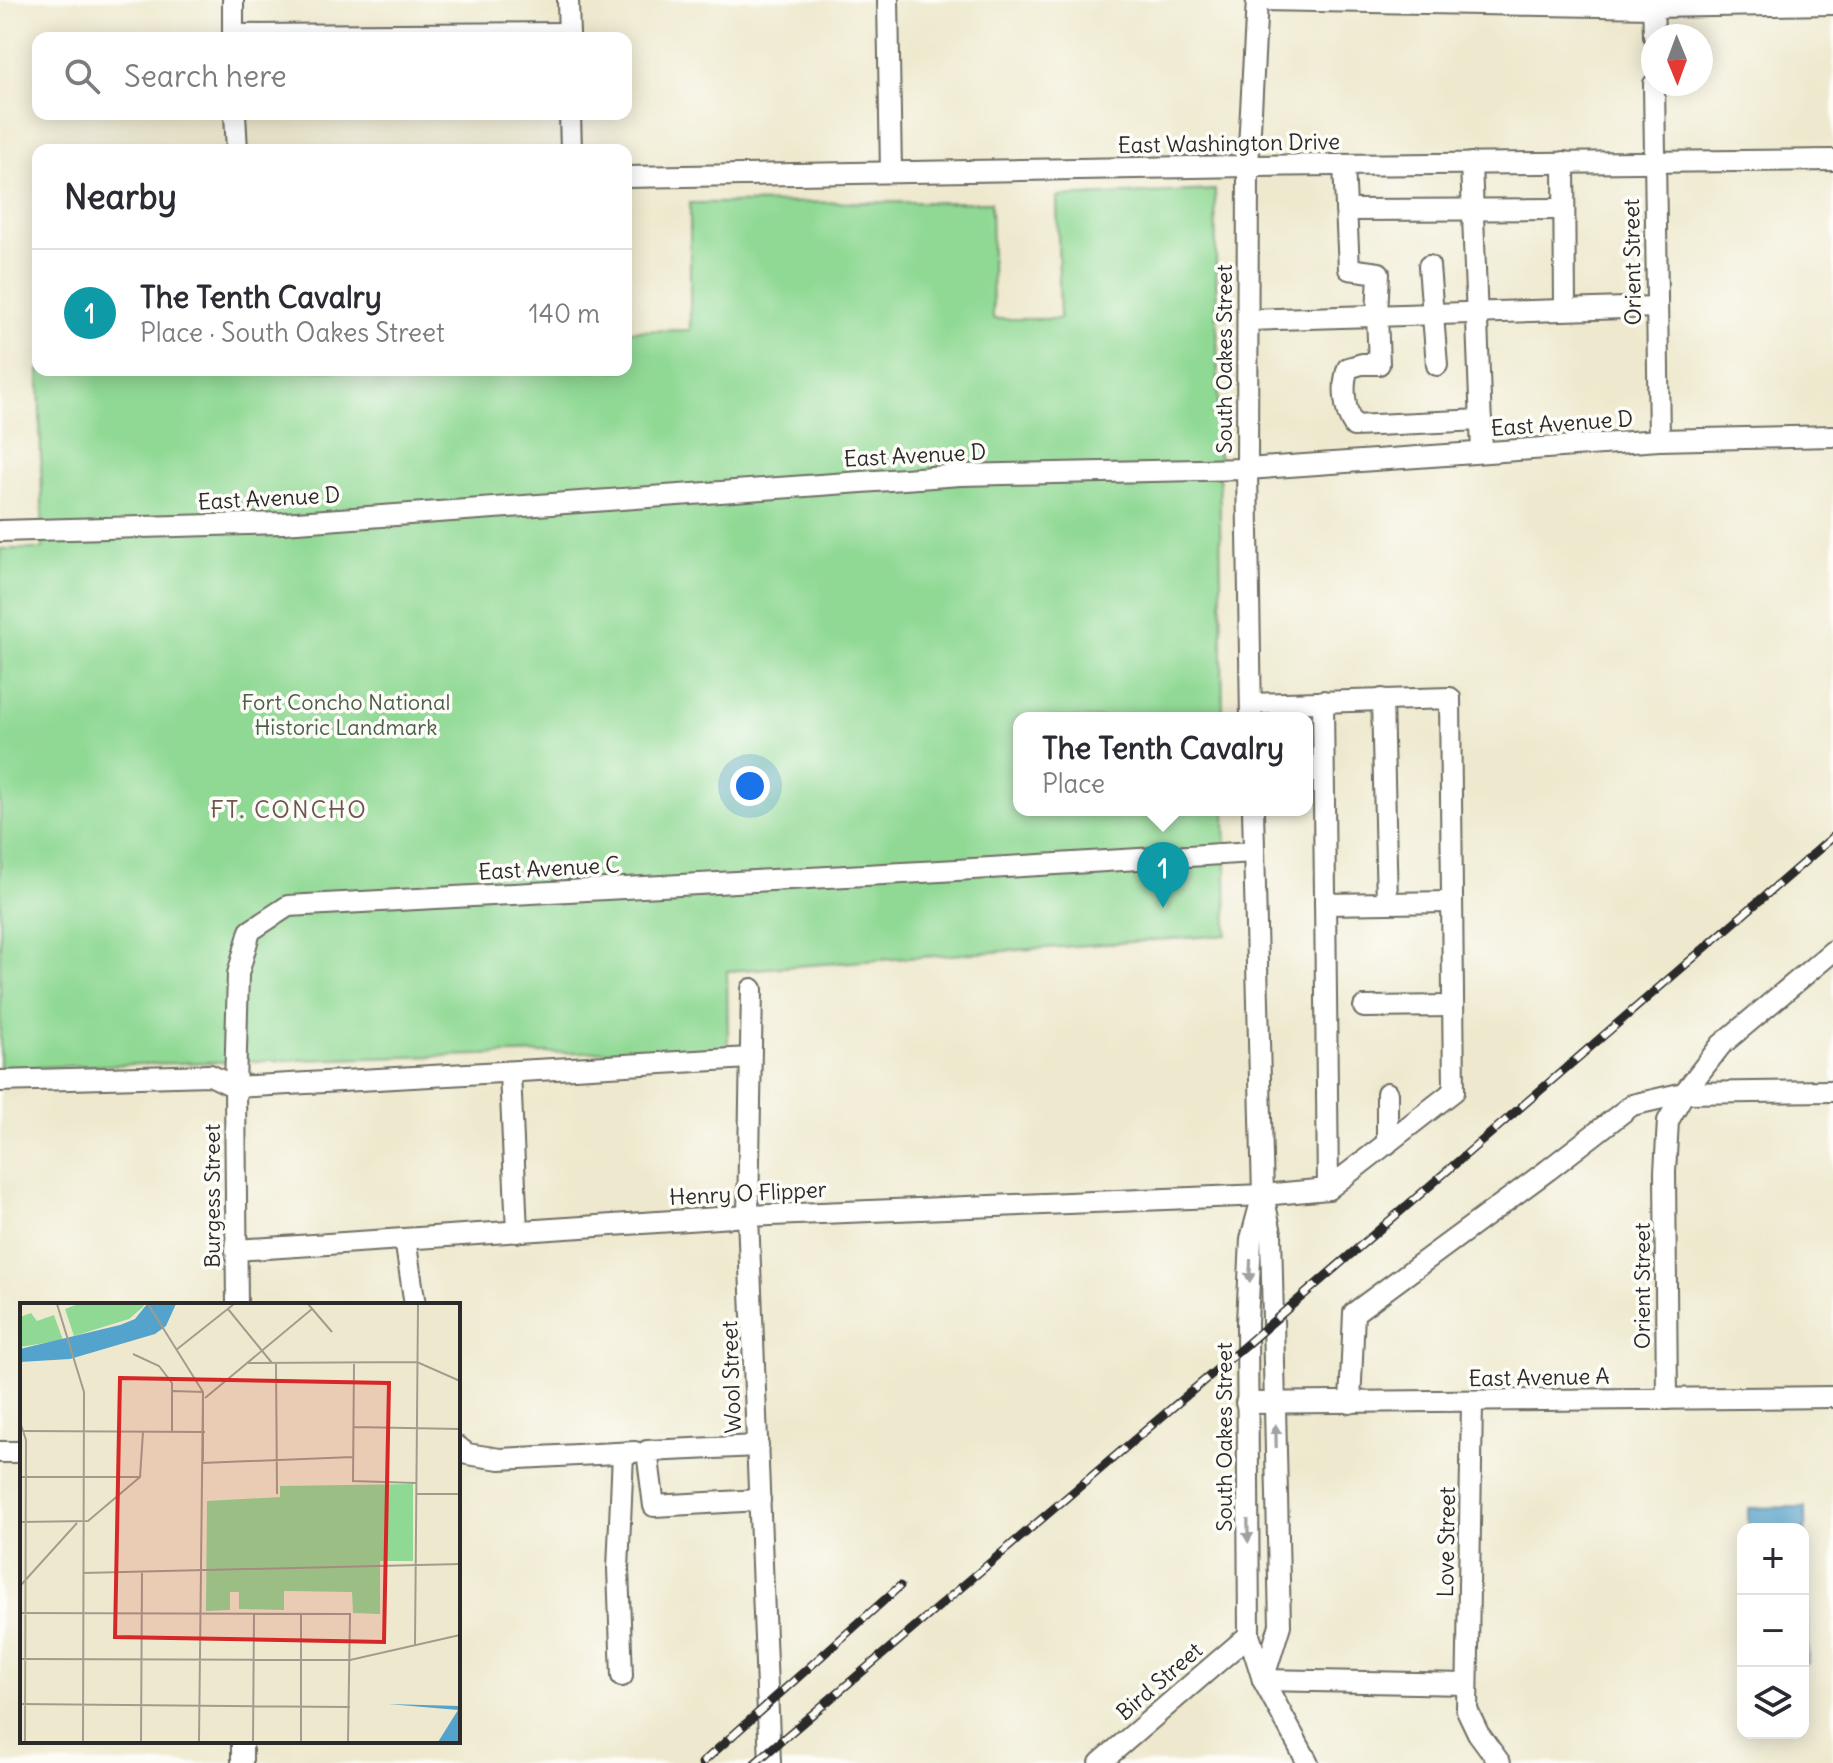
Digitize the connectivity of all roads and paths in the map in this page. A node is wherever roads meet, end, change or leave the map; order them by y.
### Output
1 (233, 0) edge
2 (568, 0) edge
3 (888, 0) edge
4 (1257, 0) edge
5 (1653, 3) edge
6 (1833, 4) edge
7 (1654, 24) edge
8 (233, 32) edge
9 (569, 32) edge
10 (1654, 96) edge
11 (235, 120) edge
12 (570, 120) edge
13 (237, 144) edge
14 (571, 144) edge
15 (1833, 160) edge
16 (1655, 161) junction
17 (1564, 162) junction
18 (1471, 163) junction
19 (1344, 165) junction
20 (1248, 166) junction
21 (891, 172) junction
22 (632, 177) edge
23 (1473, 208) junction
24 (1564, 209) junction
25 (1346, 210) junction
26 (1429, 266) dead end
27 (1657, 307) junction
28 (1565, 309) junction
29 (1476, 312) junction
30 (1433, 313) junction
31 (1377, 315) junction
32 (1248, 320) junction
33 (1437, 365) dead end
34 (1481, 420) junction
35 (1354, 426) junction
36 (1833, 436) edge
37 (1659, 440) junction
38 (1482, 452) junction
39 (1833, 455) edge
40 (1355, 461) junction
41 (1247, 469) junction
42 (0, 531) edge
43 (1382, 699) junction
44 (1323, 701) junction
45 (1251, 711) edge
46 (1253, 816) edge
47 (1254, 852) junction
48 (1451, 902) junction
49 (1387, 903) junction
50 (1325, 904) junction
51 (1833, 951) edge
52 (752, 989) dead end
53 (1453, 1006) junction
54 (1364, 1007) dead end
55 (750, 1058) junction
56 (510, 1073) junction
57 (0, 1081) edge
58 (235, 1087) junction
59 (1833, 1091) edge
60 (1387, 1093) dead end
61 (1684, 1093) junction
62 (1387, 1144) junction
63 (1328, 1189) junction
64 (1263, 1195) junction
65 (748, 1216) junction
66 (517, 1232) junction
67 (405, 1239) junction
68 (236, 1250) junction
69 (237, 1303) edge
70 (415, 1303) edge
71 (1833, 1397) edge
72 (1667, 1399) junction
73 (1472, 1402) junction
74 (1246, 1403) junction
75 (1275, 1403) junction
76 (1350, 1403) junction
77 (758, 1446) junction
78 (460, 1449) edge
79 (647, 1451) junction
80 (623, 1453) junction
81 (760, 1500) junction
82 (1249, 1635) junction
83 (622, 1676) dead end
84 (1263, 1680) junction
85 (1467, 1684) junction
86 (770, 1763) edge
87 (1100, 1763) edge
88 (1308, 1763) edge
89 (1500, 1763) edge

1 - 8 street
2 - 9 street
3 - 21 street
4 - 5 street
4 - 20 street, South Oakes Street
5 - 6 street
5 - 7 street
10 - 16 street, Orient Street
11 - 13 street
12 - 14 street
15 - 16 street, East Washington Drive
16 - 17 street, East Washington Drive
16 - 27 street, Orient Street
17 - 18 street, East Washington Drive
17 - 24 street
18 - 19 street, East Washington Drive
18 - 23 street
19 - 20 street, East Washington Drive
19 - 25 street
20 - 21 street, East Washington Drive
20 - 32 street, South Oakes Street
21 - 22 street, East Washington Drive
23 - 24 street
23 - 25 street
23 - 29 street
24 - 28 street
25 - 31 street
26 - 30 street
27 - 28 street
27 - 37 street, Orient Street
28 - 29 street
29 - 30 street
29 - 34 street
30 - 31 street
30 - 33 street
31 - 32 street
31 - 35 street
32 - 41 street, South Oakes Street
34 - 35 street
34 - 38 street
35 - 40 street
36 - 37 street, East Avenue D
36 - 39 street
37 - 38 street, East Avenue D
38 - 40 street, East Avenue D
40 - 41 street, East Avenue D
41 - 42 street, East Avenue D
41 - 45 street, South Oakes Street
43 - 44 street
43 - 48 street
43 - 49 street
44 - 45 street
44 - 50 street
46 - 47 street, South Oakes Street
47 - 58 street, East Avenue C
47 - 64 street, South Oakes Street
48 - 49 street
48 - 53 street
49 - 50 street
50 - 63 street
51 - 61 street, Orient Street
52 - 55 street, Wool Street
53 - 54 street
53 - 62 street
55 - 56 street
55 - 65 street, Wool Street
56 - 58 street
56 - 66 street
57 - 58 street
58 - 68 street, Burgess Street
59 - 61 street
60 - 62 street
61 - 72 street, Orient Street
61 - 76 street
62 - 63 street
63 - 64 street, Henry O Flipper
64 - 65 street, Henry O Flipper
64 -> 74 street, South Oakes Street
64 - 75 street, South Oakes Street
65 - 66 street, Henry O Flipper
65 - 77 street, Wool Street
66 - 67 street, Henry O Flipper
67 - 68 street, Henry O Flipper
67 - 70 street
68 - 69 street, Burgess Street
71 - 72 street, East Avenue A
72 - 73 street, East Avenue A
73 - 76 street, East Avenue A
73 - 85 street, Love Street
74 - 75 street, East Avenue A
74 -> 82 street, South Oakes Street
75 - 76 street, East Avenue A
84 -> 75 street, South Oakes Street
77 - 79 street
77 - 81 street, Wool Street
78 - 80 street
79 - 80 street
79 - 81 street
80 - 83 street
81 - 86 street, Wool Street
82 - 84 street, South Oakes Street
82 - 87 street, Bird Street
84 - 85 street
84 - 88 street, South Oakes Street
85 - 89 street, Love Street

